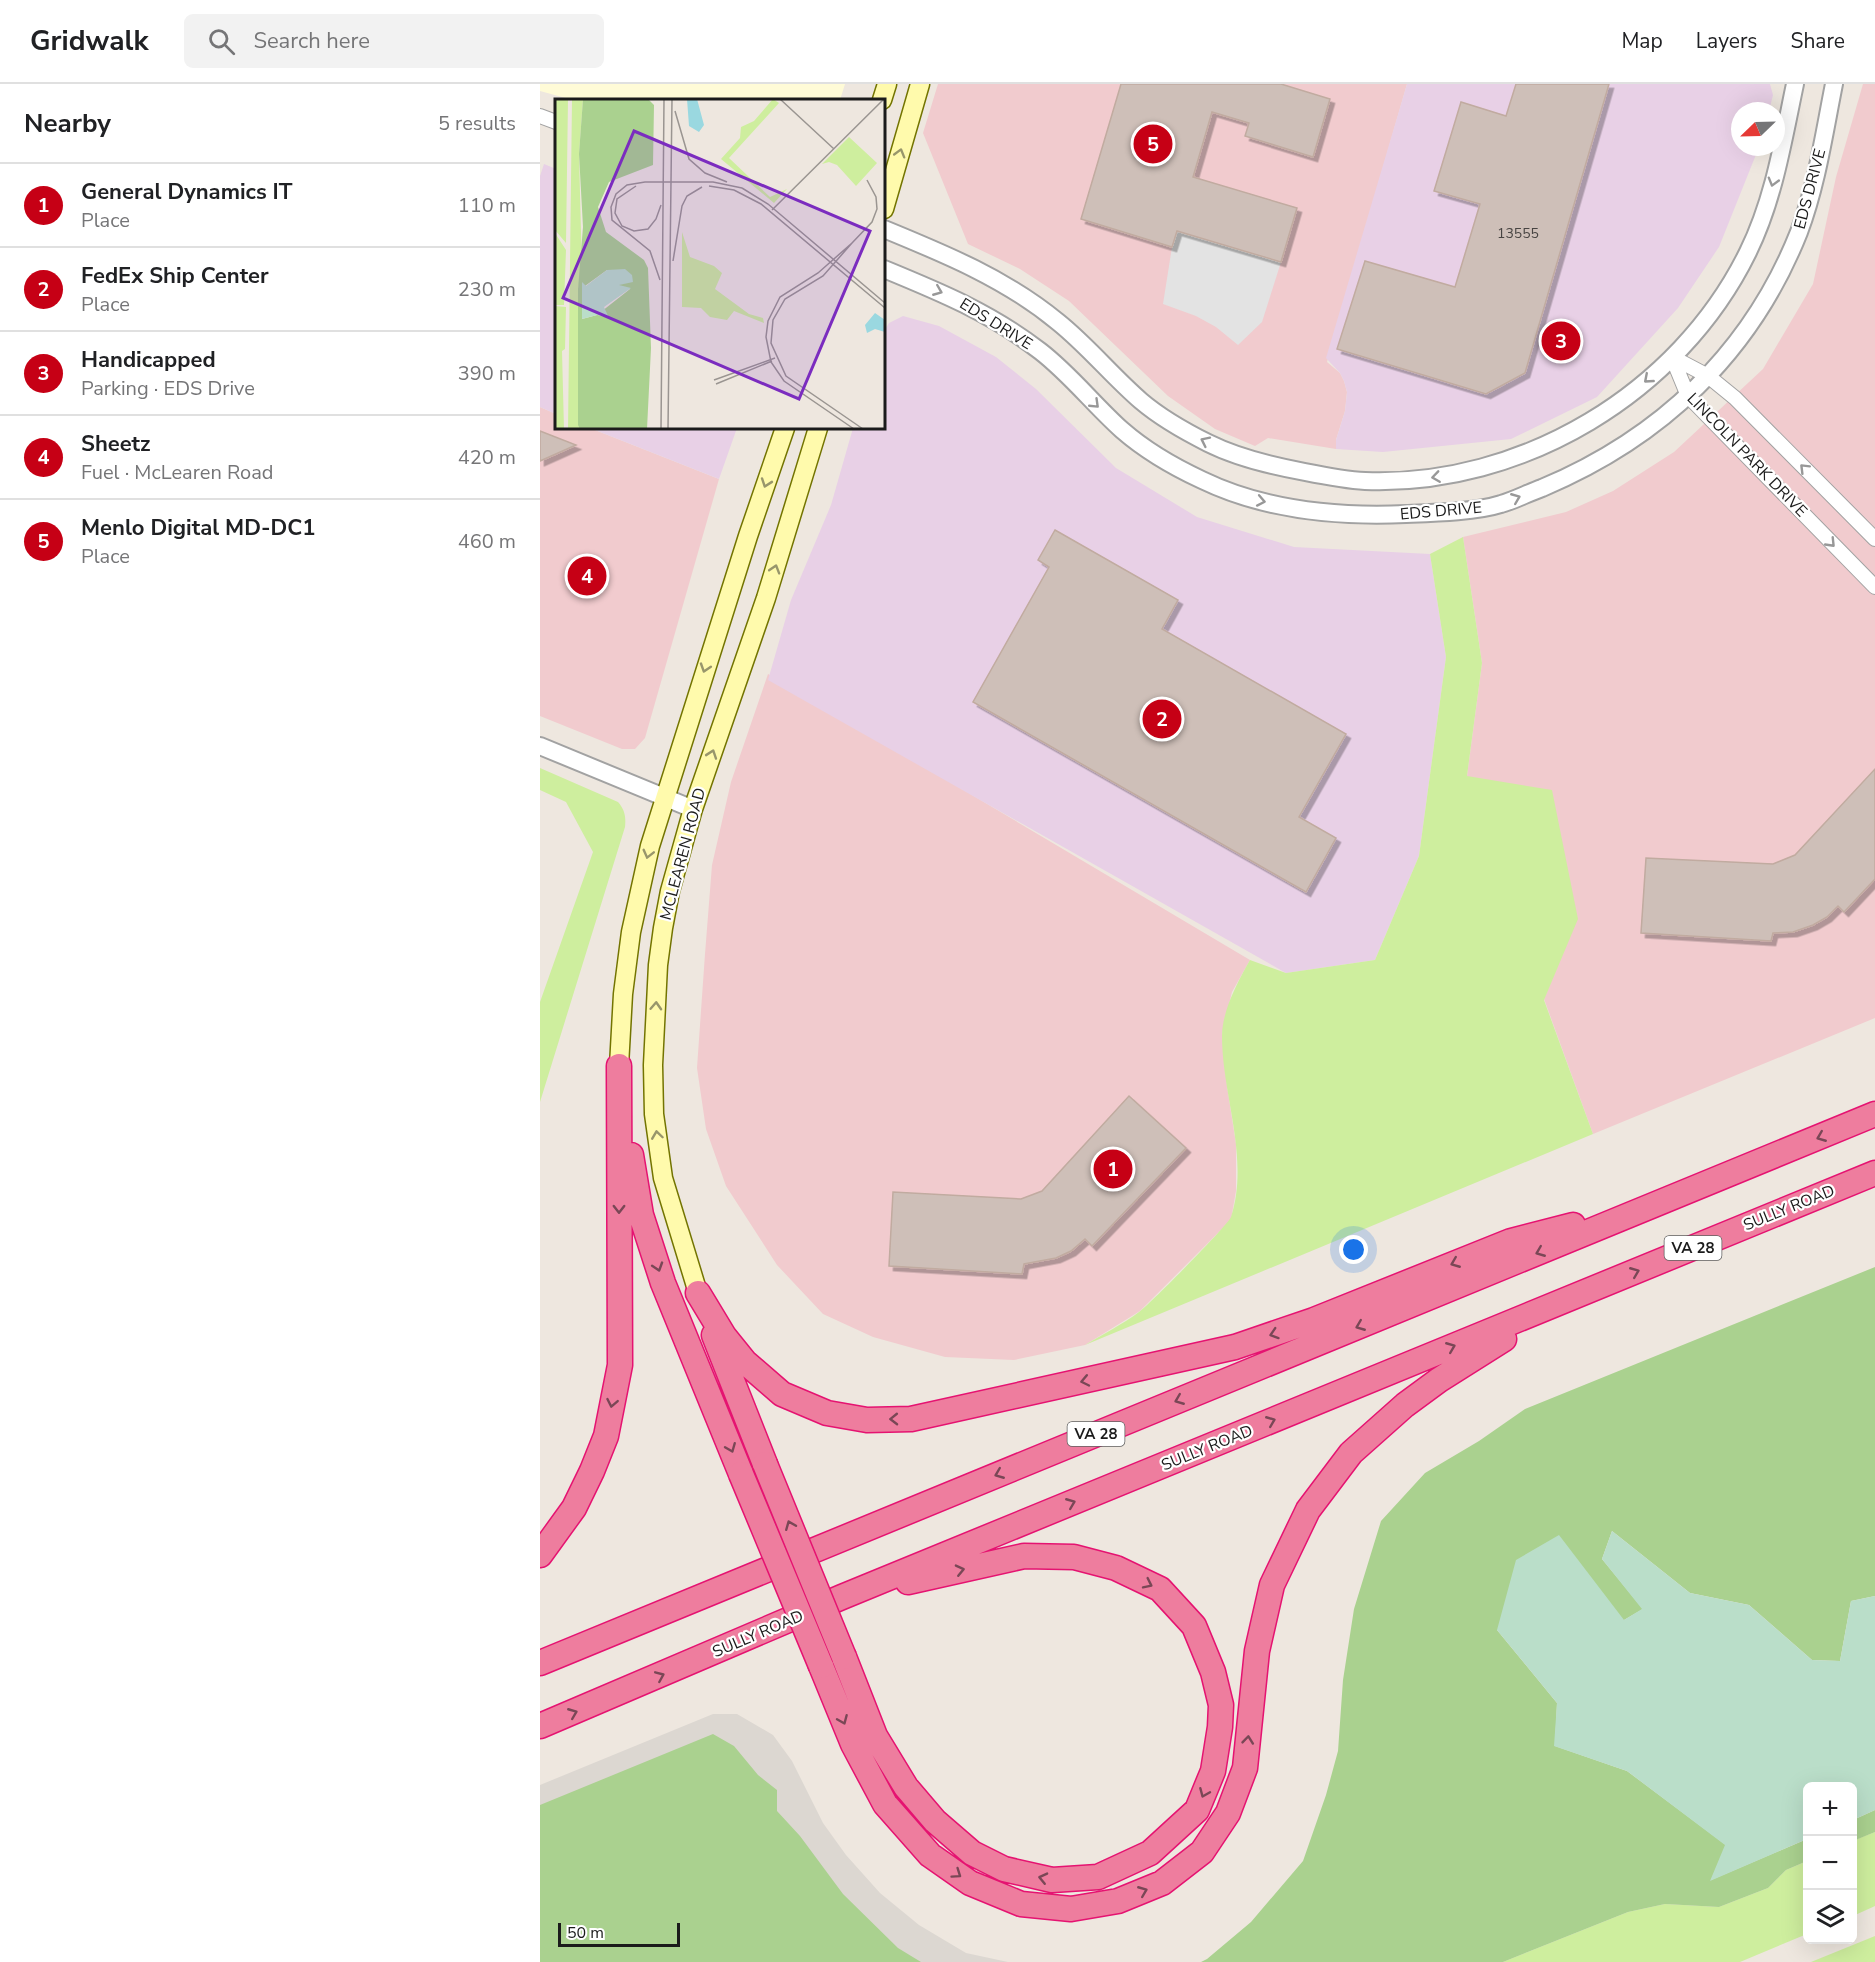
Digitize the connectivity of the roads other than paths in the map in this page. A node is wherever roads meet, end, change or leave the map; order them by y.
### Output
1 (887, 84) edge
2 (920, 84) edge
3 (1795, 84) edge
4 (1834, 84) edge
5 (882, 99) edge
6 (540, 116) edge
7 (555, 122) edge
8 (885, 206) edge
9 (885, 228) edge
10 (885, 269) edge
11 (1672, 357) junction
12 (1708, 376) junction
13 (1688, 396) junction
14 (785, 429) edge
15 (818, 429) edge
16 (1875, 539) edge
17 (1875, 587) edge
18 (540, 746) edge
19 (664, 798) junction
20 (693, 809) junction
21 (619, 1066) junction
22 (1875, 1114) edge
23 (1875, 1173) edge
24 (1652, 1206) junction
25 (698, 1293) junction
26 (1581, 1294) junction
27 (540, 1555) edge
28 (842, 1597) junction
29 (540, 1663) edge
30 (540, 1726) edge

1 - 5 main road
8 -> 2 main road
3 -> 11 street, EDS DRIVE
4 - 12 street, EDS DRIVE
6 - 7 street
11 -> 9 street, EDS DRIVE
10 -> 13 street, EDS DRIVE
11 - 12 street, LINCOLN PARK DRIVE
11 - 13 street, LINCOLN PARK DRIVE
12 - 13 street, EDS DRIVE
16 -> 12 street, LINCOLN PARK DRIVE
13 -> 17 street, LINCOLN PARK DRIVE
14 -> 19 main road, MCLEAREN ROAD
20 -> 15 main road, MCLEAREN ROAD
18 - 19 street
19 - 20 street
19 -> 21 main road, MCLEAREN ROAD
25 -> 20 main road, MCLEAREN ROAD
21 -> 26 highway, bridge
21 -> 27 highway
22 -> 24 highway, VA 28
26 -> 23 highway, SULLY ROAD / VA 28
24 -> 25 highway
24 -> 29 highway, VA 28
28 -> 25 highway, bridge
28 -> 26 highway, SULLY ROAD / VA 28
30 -> 28 highway, SULLY ROAD / VA 28

